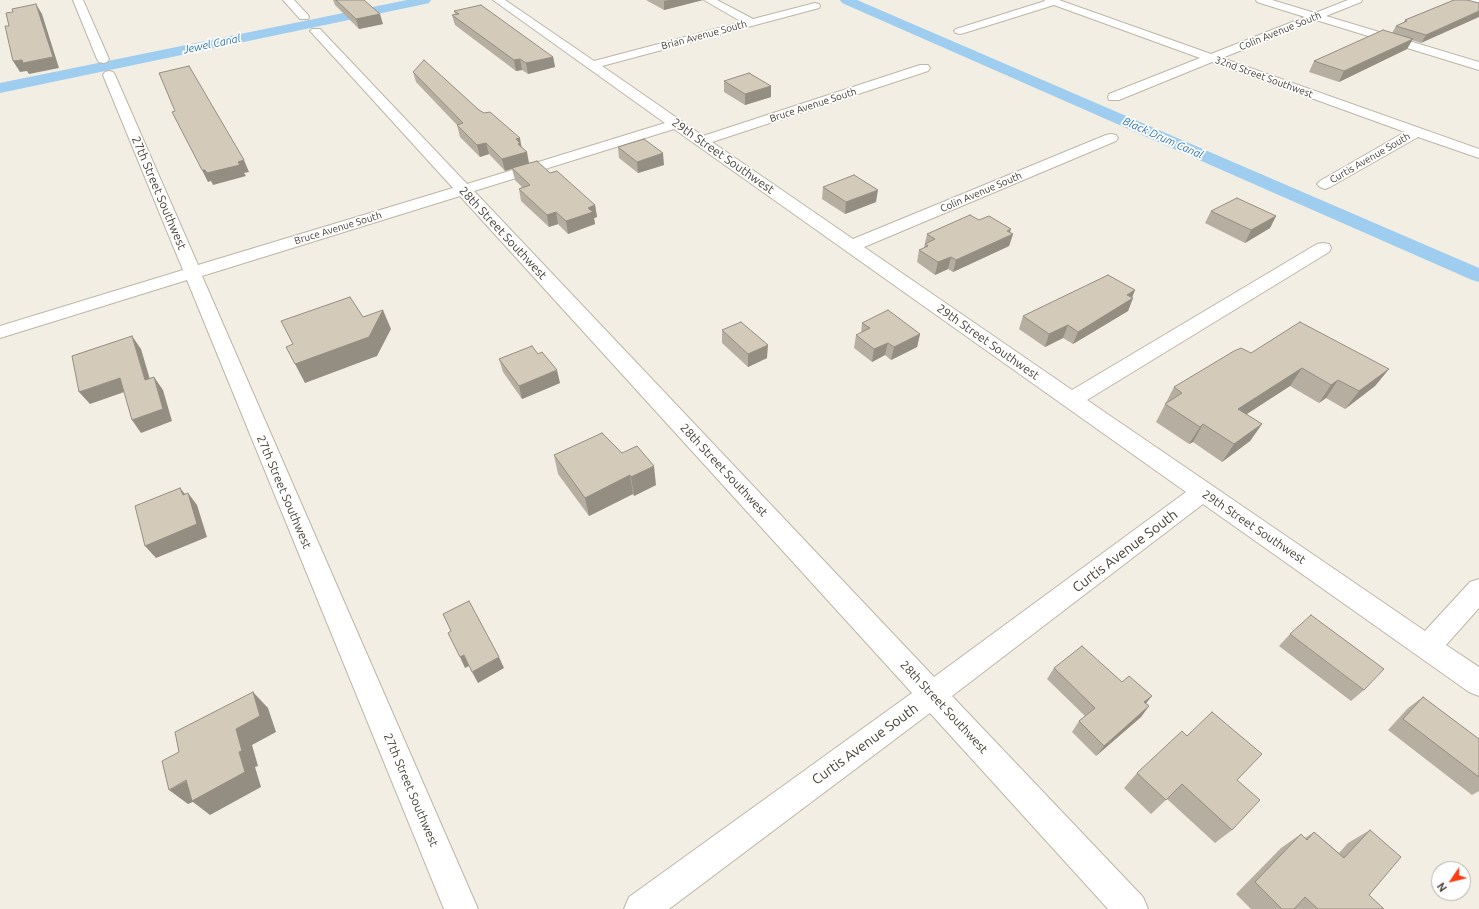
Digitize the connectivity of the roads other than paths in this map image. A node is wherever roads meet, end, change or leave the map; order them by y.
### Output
1 (78, 0) edge
2 (288, 0) edge
3 (498, 0) edge
4 (709, 0) edge
5 (1262, 0) edge
6 (1357, 0) edge
7 (1474, 0) edge
8 (1051, 1) edge
9 (1479, 1) edge
10 (815, 6) dead end
11 (1316, 16) junction
12 (752, 23) junction
13 (960, 31) dead end
14 (1210, 58) junction
15 (593, 65) junction
16 (1479, 66) edge
17 (924, 68) dead end
18 (1114, 97) dead end
19 (677, 124) junction
20 (1416, 132) junction
21 (1111, 138) dead end
22 (702, 141) junction
23 (1479, 154) edge
24 (1324, 184) dead end
25 (463, 189) junction
26 (852, 246) junction
27 (1323, 248) dead end
28 (192, 273) junction
29 (0, 332) edge
30 (1072, 400) junction
31 (1203, 492) junction
32 (1479, 590) edge
33 (1427, 646) junction
34 (1479, 683) edge
35 (933, 694) junction
36 (461, 909) edge
37 (641, 909) edge
38 (1132, 909) edge

1 - 28 street, 27th Street Southwest
2 - 25 street, 28th Street Southwest
3 - 15 street, 29th Street Southwest
4 - 12 street
5 - 11 street
6 - 11 street, Colin Avenue South
7 - 9 street
8 - 13 street
8 - 14 street, 32nd Street Southwest
10 - 12 street, Brian Avenue South
11 - 14 street, Colin Avenue South
11 - 16 street
12 - 15 street, Brian Avenue South
14 - 18 street, Colin Avenue South
14 - 20 street, 32nd Street Southwest
15 - 19 street, 29th Street Southwest
17 - 22 street, Bruce Avenue South
19 - 22 street, 29th Street Southwest
19 - 25 street, Bruce Avenue South
20 - 23 street, 32nd Street Southwest
20 - 24 street, Curtis Avenue South
21 - 26 street, Colin Avenue South
22 - 26 street, 29th Street Southwest
25 - 28 street, Bruce Avenue South
25 - 35 street, 28th Street Southwest
26 - 30 street, 29th Street Southwest
27 - 30 street
28 - 29 street, Bruce Avenue South
28 - 36 street, 27th Street Southwest
30 - 31 street, 29th Street Southwest
31 - 33 street, 29th Street Southwest
31 - 35 street, Curtis Avenue South
32 - 33 street
33 - 34 street, 29th Street Southwest
35 - 37 street, Curtis Avenue South
35 - 38 street, 28th Street Southwest

